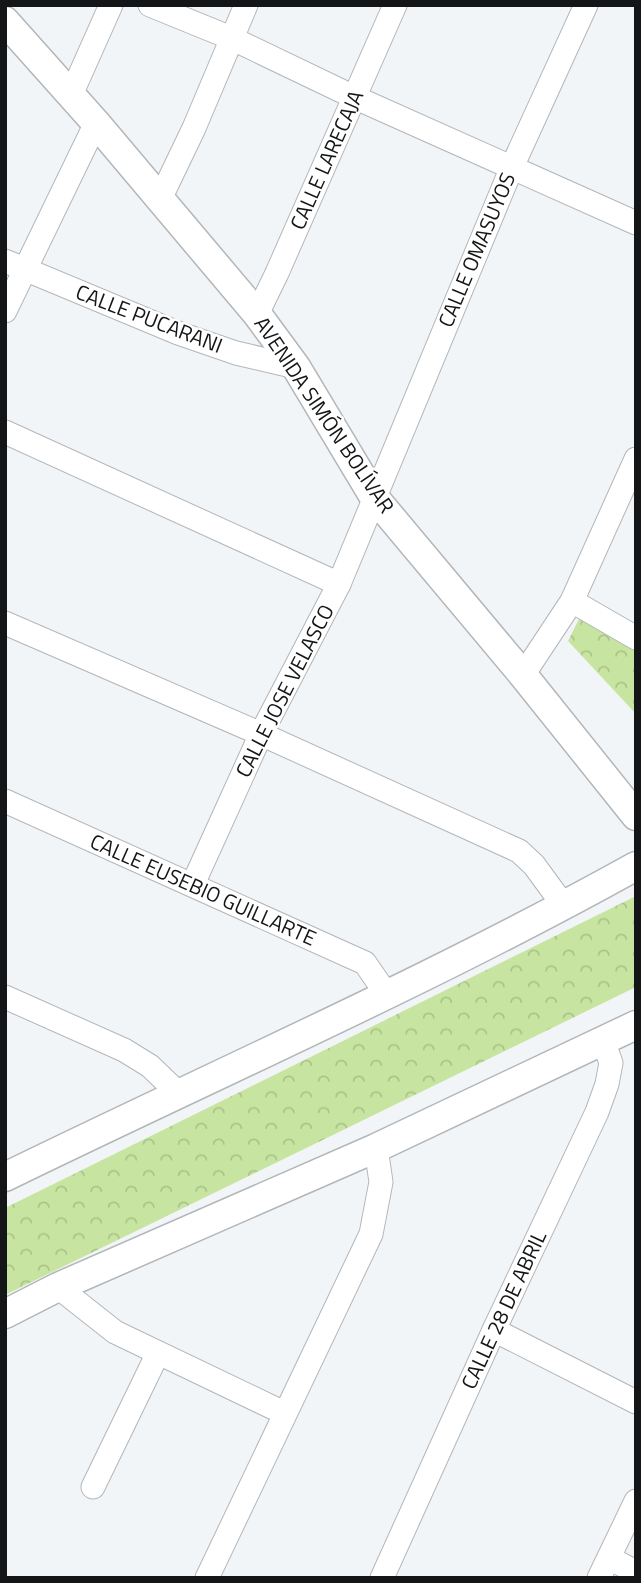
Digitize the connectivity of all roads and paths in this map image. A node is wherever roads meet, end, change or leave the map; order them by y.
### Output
1 (111, 5) edge
2 (150, 5) edge
3 (246, 5) edge
4 (395, 5) edge
5 (586, 5) edge
6 (5, 21) edge
7 (231, 38) junction
8 (71, 97) junction
9 (354, 97) junction
10 (96, 123) junction
11 (512, 167) junction
12 (160, 199) junction
13 (636, 223) edge
14 (15, 265) edge
15 (5, 311) edge
16 (257, 314) junction
17 (296, 367) junction
18 (5, 432) edge
19 (636, 459) edge
20 (374, 497) junction
21 (339, 584) junction
22 (572, 601) junction
23 (5, 623) edge
24 (636, 638) edge
25 (523, 675) junction
26 (261, 734) junction
27 (5, 801) edge
28 (636, 816) edge
29 (636, 866) edge
30 (193, 884) junction
31 (564, 906) junction
32 (387, 995) junction
33 (5, 998) edge
34 (636, 1025) edge
35 (603, 1040) junction
36 (178, 1093) junction
37 (376, 1148) junction
38 (5, 1177) edge
39 (58, 1287) junction
40 (5, 1314) edge
41 (494, 1330) junction
42 (158, 1353) junction
43 (636, 1402) edge
44 (285, 1413) junction
45 (93, 1487) dead end
46 (636, 1501) edge
47 (604, 1568) edge
48 (636, 1572) edge
49 (207, 1578) edge
50 (382, 1578) edge

1 - 8 street
2 - 7 street
3 - 7 street
4 - 9 street, CALLE LARECAJA
5 - 11 street, CALLE OMASUYOS
6 - 8 street, AVENIDA SIMÓN BOLÍVAR
7 - 9 street
7 - 12 street
8 - 10 street, AVENIDA SIMÓN BOLÍVAR
9 - 11 street
9 - 16 street, CALLE LARECAJA
10 - 12 street, AVENIDA SIMÓN BOLÍVAR
10 - 14 street
11 - 13 street
11 - 20 street, CALLE OMASUYOS
12 - 16 street, AVENIDA SIMÓN BOLÍVAR
14 - 15 street
14 - 17 street, CALLE PUCARANI
16 - 17 street, AVENIDA SIMÓN BOLÍVAR
17 - 20 street, AVENIDA SIMÓN BOLÍVAR
18 - 21 street
19 - 22 street
20 - 21 street, CALLE JOSE VELASCO
20 - 25 street, AVENIDA SIMÓN BOLÍVAR
21 - 26 street, CALLE JOSE VELASCO
22 - 24 street
22 - 25 street
23 - 26 street
25 - 28 street, AVENIDA SIMÓN BOLÍVAR
26 - 30 street, CALLE JOSE VELASCO
26 - 31 street
27 - 30 street, CALLE EUSEBIO GUILLARTE
29 - 31 street
30 - 32 street, CALLE EUSEBIO GUILLARTE
31 - 32 street
32 - 36 street
33 - 36 street
34 - 35 street
35 - 37 street
35 - 41 street, CALLE 28 DE ABRIL
36 - 38 street
37 - 39 street
37 - 44 street
39 - 40 street
39 - 42 street
41 - 43 street
41 - 50 street, CALLE 28 DE ABRIL
42 - 44 street
42 - 45 street
44 - 49 street
46 - 47 street
47 - 48 street

